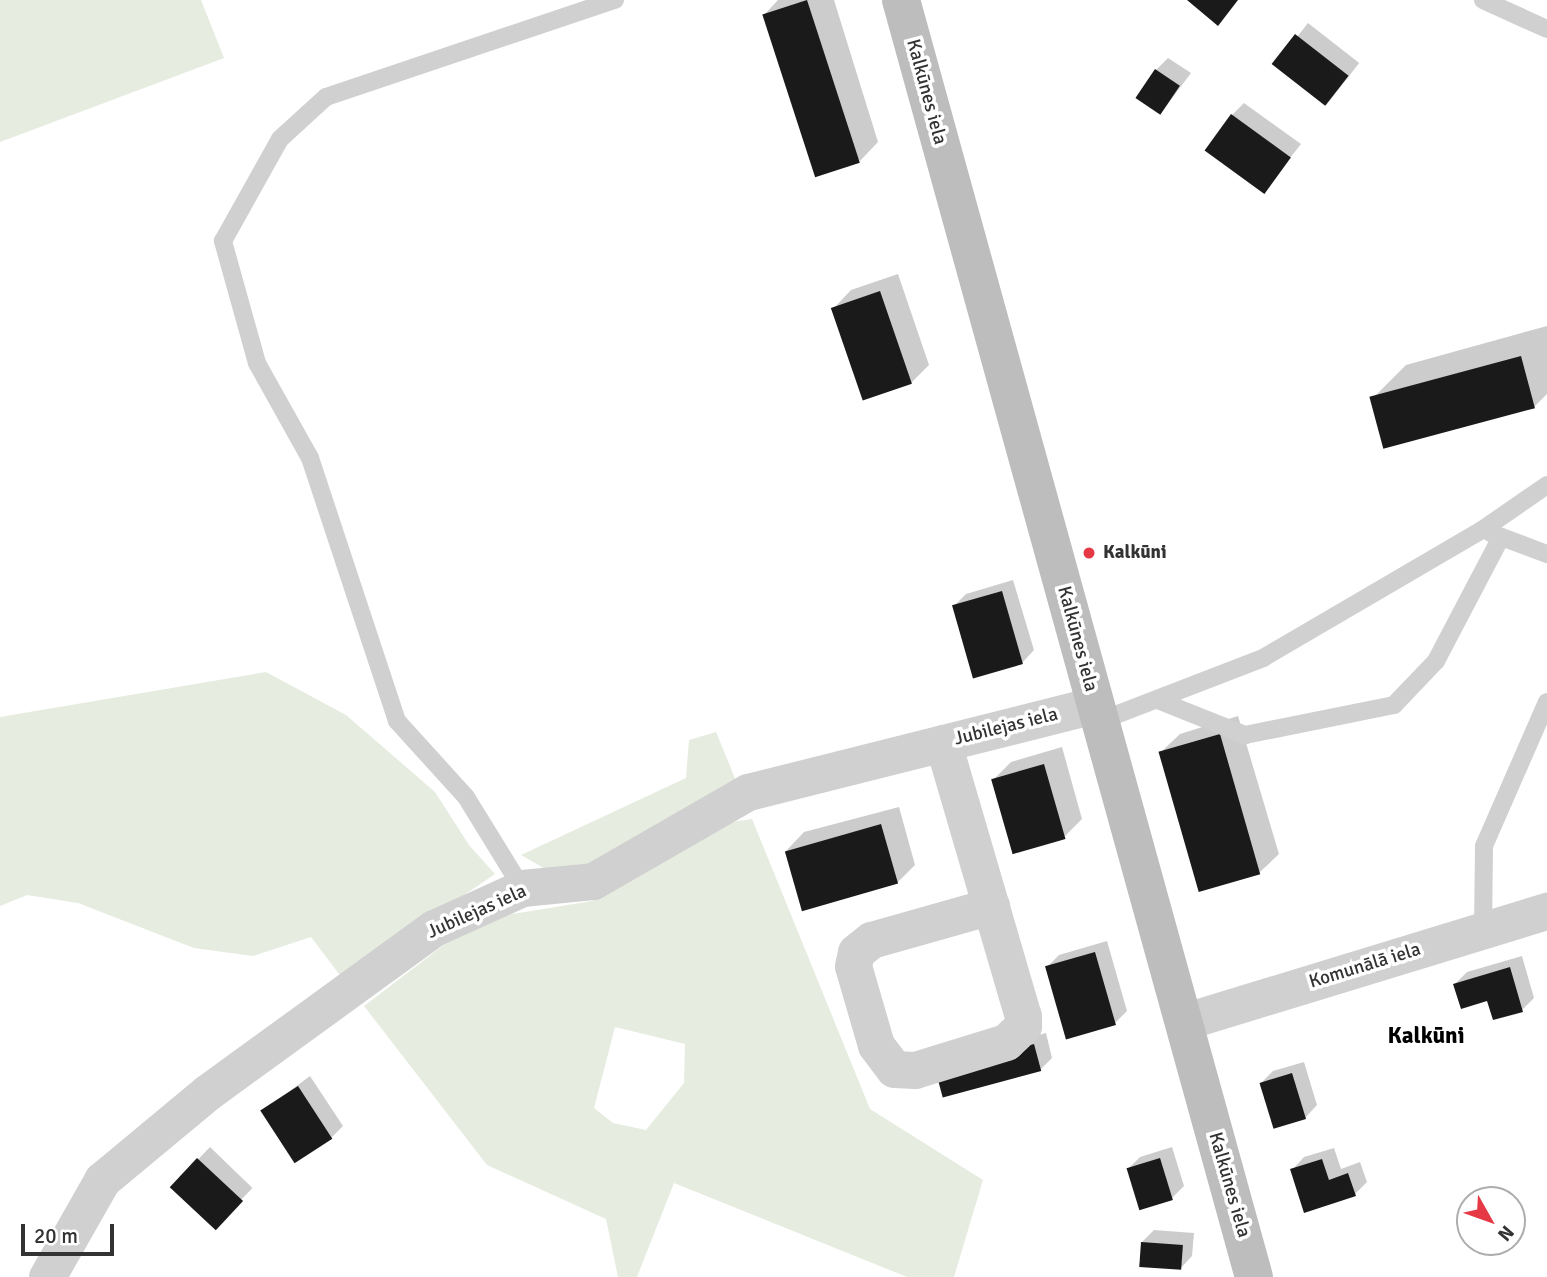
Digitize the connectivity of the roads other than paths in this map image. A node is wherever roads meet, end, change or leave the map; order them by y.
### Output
1 (615, 0) edge
2 (901, 0) edge
3 (1483, 0) edge
4 (1547, 29) edge
5 (1547, 485) edge
6 (1482, 530) junction
7 (1501, 537) junction
8 (1547, 554) edge
9 (1160, 701) junction
10 (1547, 702) edge
11 (1098, 713) junction
12 (943, 743) junction
13 (522, 888) junction
14 (991, 906) junction
15 (1547, 911) edge
16 (1483, 930) junction
17 (1184, 1022) junction
18 (47, 1277) edge
19 (1254, 1277) edge

1 - 13 lane
2 - 11 main road, Kalkūnes iela
3 - 4 lane
5 - 6 lane
6 - 7 lane
6 - 9 lane
7 - 8 lane
7 - 9 lane
9 - 11 lane
10 - 16 lane
11 - 12 street, Jubilejas iela
11 - 17 main road, Kalkūnes iela
12 - 13 street, Jubilejas iela
12 - 14 street
13 - 18 street, Jubilejas iela
14 - 14 street
15 - 16 street, Komunālā iela
16 - 17 street, Komunālā iela
17 - 19 main road, Kalkūnes iela

